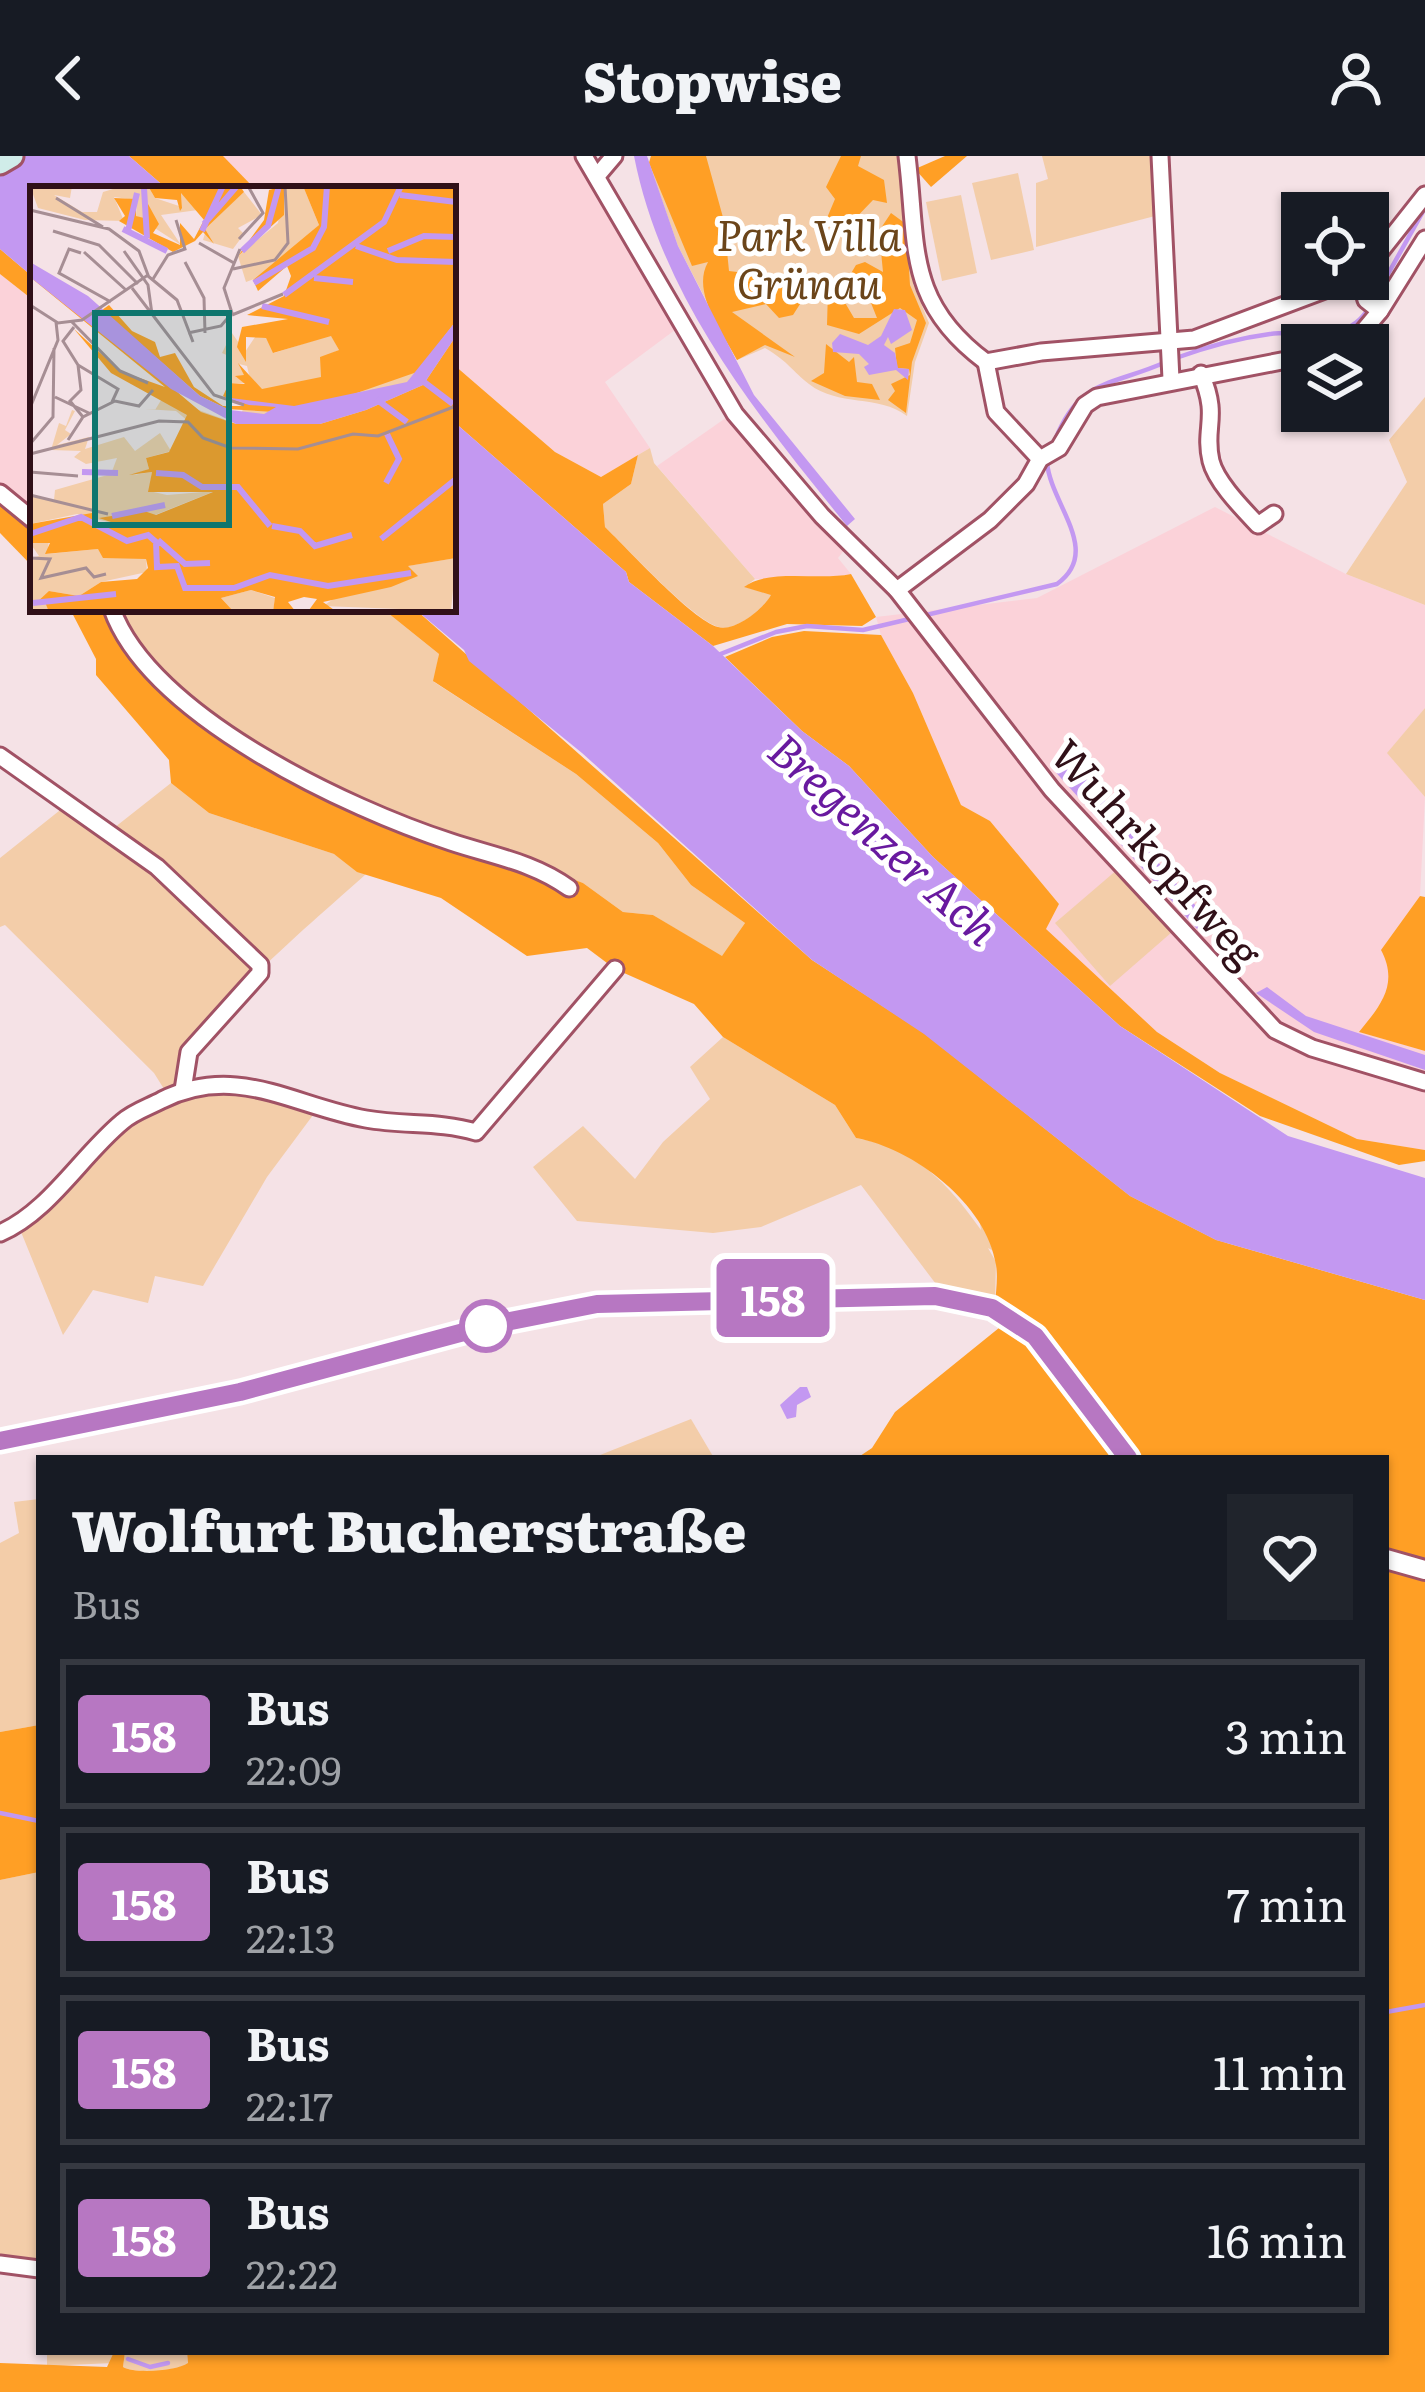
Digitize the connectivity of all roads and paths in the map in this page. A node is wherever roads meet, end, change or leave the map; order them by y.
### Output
1 (12, 156) edge
2 (584, 156) edge
3 (614, 156) edge
4 (907, 156) edge
5 (1160, 156) edge
6 (0, 163) edge
7 (597, 176) junction
8 (1425, 195) edge
9 (1425, 238) edge
10 (1389, 240) edge
11 (1304, 300) edge
12 (1369, 300) edge
13 (1373, 306) junction
14 (1365, 324) edge
15 (1166, 346) junction
16 (1281, 361) edge
17 (986, 362) junction
18 (1201, 374) junction
19 (1171, 376) junction
20 (1046, 456) junction
21 (0, 493) edge
22 (1274, 514) dead end
23 (30, 518) edge
24 (897, 590) junction
25 (114, 612) edge
26 (0, 756) edge
27 (569, 888) dead end
28 (616, 969) dead end
29 (1425, 1082) edge
30 (183, 1090) junction
31 (0, 1233) edge
32 (0, 1441) edge
33 (1126, 1455) edge
34 (1389, 1560) edge
35 (1425, 1570) edge
36 (0, 2264) edge
37 (36, 2269) edge

1 - 6 main road
2 - 7 street, Wuhrkopfweg
3 - 7 street
4 - 17 street
5 - 15 street
7 - 24 street, Wuhrkopfweg
8 - 10 street
9 - 13 street
11 - 15 street
12 - 13 street
13 - 14 street
15 - 17 street
15 - 19 street
16 - 18 street
17 - 20 street
18 - 19 street
18 - 22 street
19 - 20 street
20 - 24 street
21 - 23 street
24 - 29 street, Wuhrkopfweg
25 - 27 street
26 - 30 street
28 - 30 street
30 - 31 street
32 - 33 street
34 - 35 street
36 - 37 street

